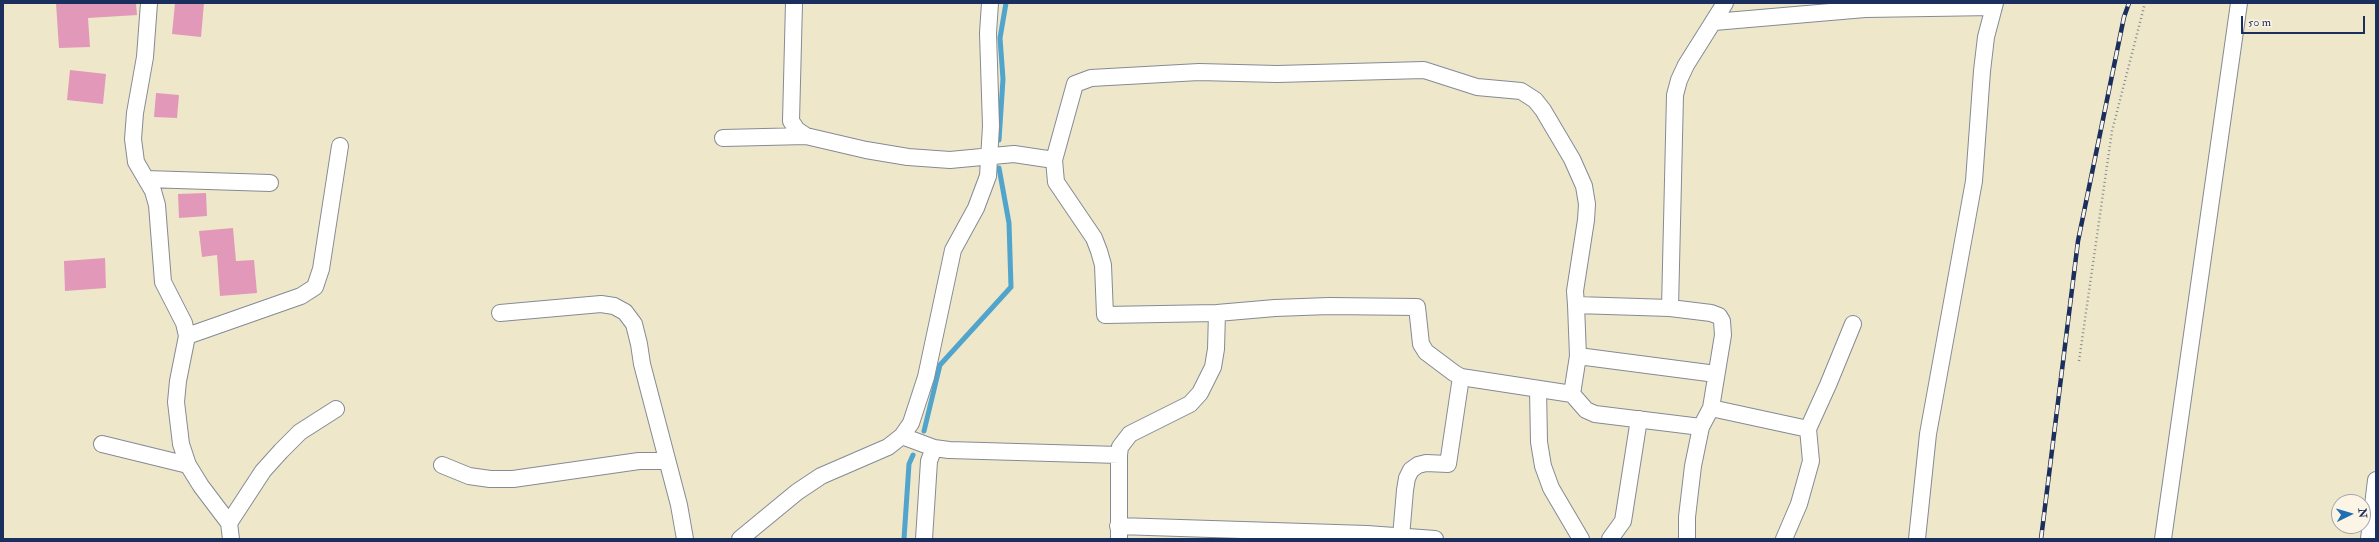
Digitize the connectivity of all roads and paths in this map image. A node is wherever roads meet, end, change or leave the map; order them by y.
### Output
1 (149, 3) edge
2 (794, 3) edge
3 (990, 3) edge
4 (1725, 3) edge
5 (2145, 3) edge
6 (2239, 3) edge
7 (1994, 5) edge
8 (1714, 22) junction
9 (806, 136) junction
10 (723, 138) dead end
11 (340, 146) dead end
12 (989, 156) junction
13 (1054, 160) junction
14 (146, 179) junction
15 (270, 184) dead end
16 (1576, 304) junction
17 (1670, 308) junction
18 (500, 313) dead end
19 (1216, 313) junction
20 (1852, 324) dead end
21 (187, 336) junction
22 (1578, 356) junction
23 (2079, 360) dead end
24 (1716, 374) junction
25 (1461, 377) junction
26 (1538, 389) junction
27 (1572, 394) junction
28 (1711, 408) junction
29 (336, 409) dead end
30 (1639, 419) junction
31 (1701, 427) junction
32 (1808, 429) junction
33 (902, 436) junction
34 (102, 444) dead end
35 (934, 448) junction
36 (1119, 455) junction
37 (667, 461) junction
38 (188, 465) junction
39 (442, 465) dead end
40 (2376, 480) edge
41 (229, 523) junction
42 (1118, 532) edge
43 (1309, 536) edge
44 (1367, 537) edge
45 (1401, 537) junction
46 (231, 539) edge
47 (685, 539) edge
48 (740, 539) edge
49 (924, 539) edge
50 (1435, 539) edge
51 (1581, 539) edge
52 (1610, 539) edge
53 (1687, 539) edge
54 (1784, 539) edge
55 (1917, 539) edge
56 (2164, 539) edge
57 (2369, 539) edge

1 - 14 street
2 - 9 street
3 - 12 street
4 - 8 street
5 - 23 path
6 - 56 street
7 - 8 street
7 - 55 street
8 - 17 street
9 - 10 street
9 - 12 street
11 - 21 street
12 - 13 street
12 - 33 street
13 - 16 street
13 - 19 street
14 - 15 street
14 - 21 street
16 - 17 street
16 - 22 street
17 - 24 street
18 - 37 street
19 - 25 street
19 - 36 street
20 - 32 street
21 - 38 street
22 - 24 street
22 - 27 street
24 - 28 street
25 - 26 street
25 - 45 street
26 - 27 street
26 - 51 street
27 - 30 street
28 - 31 street
28 - 32 street
29 - 41 street
30 - 31 street
30 - 52 street
31 - 53 street
32 - 54 street
33 - 35 street
33 - 48 street
34 - 38 street
35 - 36 street
35 - 49 street
36 - 42 street
37 - 39 street
37 - 47 street
38 - 41 street
40 - 57 street
41 - 46 street
42 - 43 street
43 - 44 street
44 - 45 street
45 - 50 street

